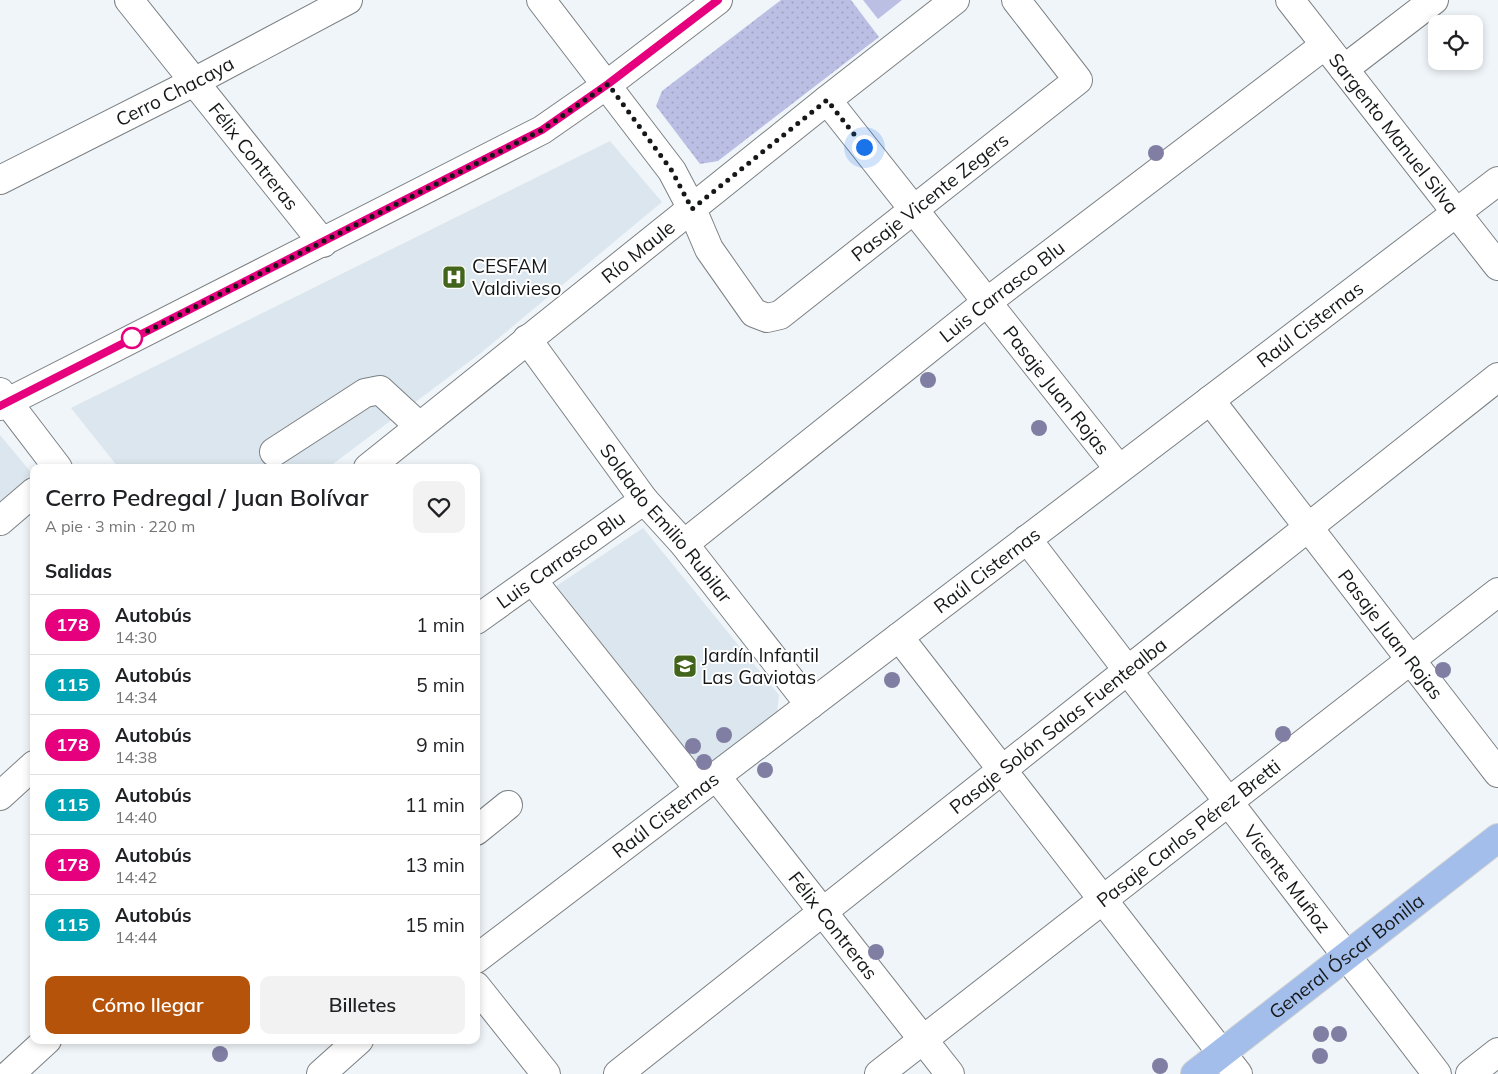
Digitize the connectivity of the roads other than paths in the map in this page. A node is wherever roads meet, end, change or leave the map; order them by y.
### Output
1 (129, 0) edge
2 (348, 0) edge
3 (541, 0) edge
4 (718, 0) edge
5 (955, 0) edge
6 (1016, 0) edge
7 (1290, 0) edge
8 (1434, 0) edge
9 (1325, 45) junction
10 (1344, 69) junction
11 (194, 82) junction
12 (608, 84) junction
13 (827, 100) junction
14 (0, 180) edge
15 (1498, 181) edge
16 (692, 209) junction
17 (914, 210) junction
18 (1456, 212) junction
19 (323, 243) junction
20 (1498, 266) edge
21 (987, 302) junction
22 (527, 339) junction
23 (1498, 377) edge
24 (3, 400) edge
25 (1210, 400) junction
26 (418, 426) junction
27 (274, 452) dead end
28 (55, 464) edge
29 (373, 464) edge
30 (1119, 469) junction
31 (30, 495) edge
32 (644, 500) junction
33 (0, 521) edge
34 (1308, 527) junction
35 (1027, 539) junction
36 (684, 544) junction
37 (533, 581) junction
38 (1498, 592) edge
39 (480, 617) edge
40 (899, 636) junction
41 (1411, 660) junction
42 (1127, 670) junction
43 (810, 705) junction
44 (30, 769) edge
45 (1002, 769) junction
46 (1498, 773) edge
47 (708, 783) junction
48 (0, 796) edge
49 (1228, 802) junction
50 (508, 805) dead end
51 (480, 828) edge
52 (1498, 838) edge
53 (1103, 900) junction
54 (823, 912) junction
55 (480, 956) edge
56 (1346, 956) junction
57 (480, 991) edge
58 (923, 1040) junction
59 (42, 1044) edge
60 (355, 1044) edge
61 (1498, 1052) edge
62 (1222, 1053) junction
63 (11, 1067) edge
64 (322, 1074) edge
65 (546, 1074) edge
66 (618, 1074) edge
67 (879, 1074) edge
68 (950, 1074) edge
69 (1195, 1074) edge
70 (1238, 1074) edge
71 (1437, 1074) edge
72 (1470, 1074) edge

1 - 11 street, Félix Contreras
2 - 11 street, Cerro Chacaya
3 - 12 street
4 - 12 street
5 - 13 street, Río Maule
6 - 17 street, Pasaje Vicente Zegers
7 - 9 street, Sargento Manuel Silva
8 - 10 street
9 - 10 street, Sargento Manuel Silva
9 - 21 street, Luis Carrasco Blu
10 - 18 street, Sargento Manuel Silva
11 - 14 street, Cerro Chacaya
11 - 19 street, Félix Contreras
12 - 16 street
12 - 19 street
13 - 16 street, Río Maule
13 - 17 street, Pasaje Juan Rojas
15 - 18 street, Raúl Cisternas
16 - 17 street, Pasaje Vicente Zegers
16 - 22 street, Río Maule
17 - 21 street, Pasaje Juan Rojas
18 - 20 street, Sargento Manuel Silva
18 - 25 street, Raúl Cisternas
19 - 24 street
21 - 30 street, Pasaje Juan Rojas
21 - 36 street, Luis Carrasco Blu
22 - 26 street, Río Maule
22 - 32 street, Soldado Emilio Rubilar
23 - 34 street, Pasaje Solón Salas Fuentealba
24 - 28 street
25 - 30 street, Raúl Cisternas
25 - 34 street, Pasaje Juan Rojas
26 - 27 street
26 - 29 street, Río Maule
30 - 35 street, Raúl Cisternas
31 - 33 street
32 - 36 street, Soldado Emilio Rubilar
32 - 37 street, Luis Carrasco Blu
34 - 41 street, Pasaje Juan Rojas
34 - 42 street, Pasaje Solón Salas Fuentealba
35 - 40 street, Raúl Cisternas
35 - 42 street, Vicente Muñoz
36 - 43 street, Soldado Emilio Rubilar
37 - 39 street, Luis Carrasco Blu
37 - 47 street, Félix Contreras
38 - 41 street, Pasaje Carlos Pérez Bretti
40 - 43 street, Raúl Cisternas
40 - 45 street
41 - 46 street, Pasaje Juan Rojas
41 - 49 street, Pasaje Carlos Pérez Bretti
42 - 45 street, Pasaje Solón Salas Fuentealba
42 - 49 street, Vicente Muñoz
43 - 47 street, Raúl Cisternas
44 - 48 street
45 - 53 street
45 - 54 street, Pasaje Solón Salas Fuentealba
47 - 54 street, Félix Contreras
47 - 55 street, Raúl Cisternas
49 - 53 street, Pasaje Carlos Pérez Bretti
49 - 56 street, Vicente Muñoz
50 - 51 street
52 - 56 main road, General Óscar Bonilla
53 - 58 street, Pasaje Carlos Pérez Bretti
53 - 62 street
54 - 58 street, Félix Contreras
54 - 66 street, Pasaje Solón Salas Fuentealba
56 - 62 main road, General Óscar Bonilla
56 - 71 street, Vicente Muñoz
57 - 65 street
58 - 67 street, Pasaje Carlos Pérez Bretti
58 - 68 street, Félix Contreras
59 - 63 street
60 - 64 street
61 - 72 street
62 - 69 main road, General Óscar Bonilla
62 - 70 street

